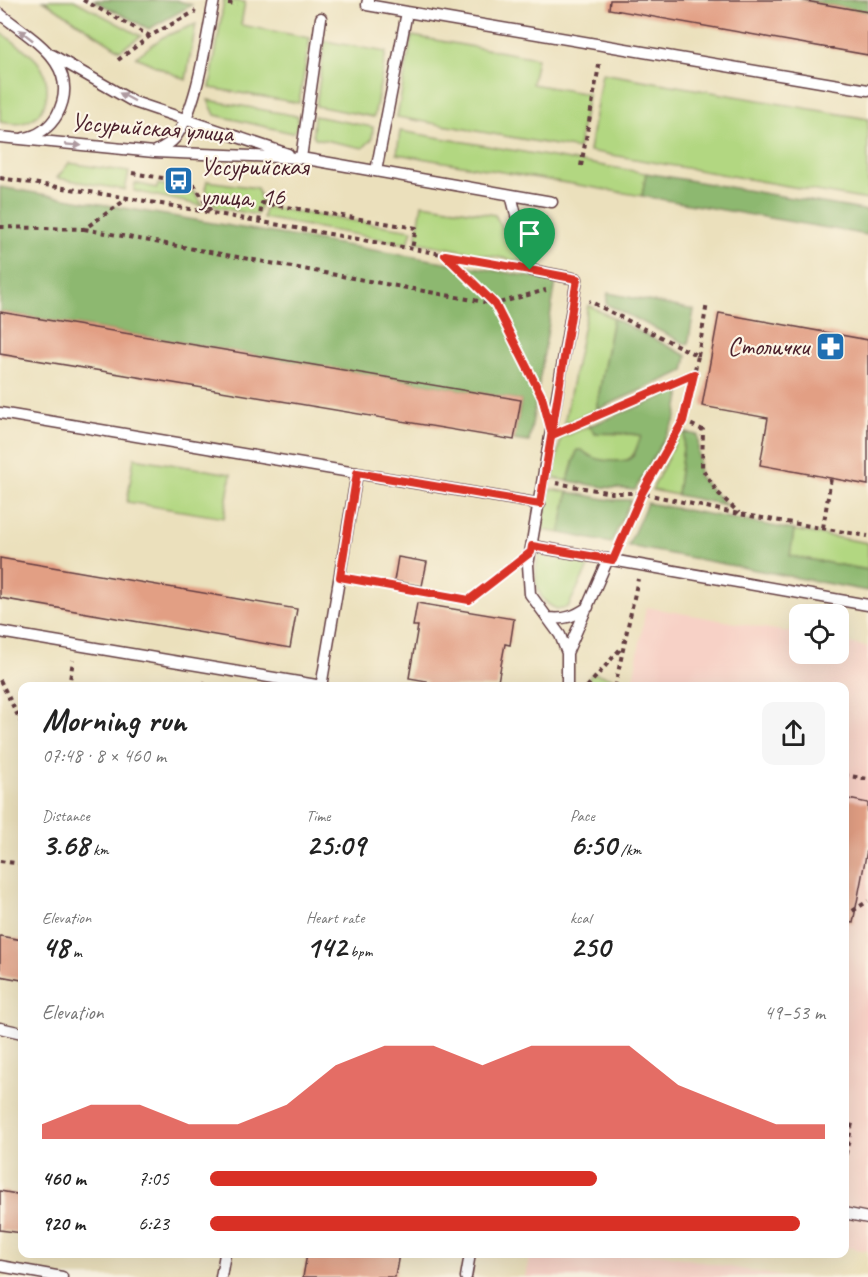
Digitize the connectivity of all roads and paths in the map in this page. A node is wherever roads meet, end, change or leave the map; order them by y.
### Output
1 (83, 0) edge
2 (368, 0) edge
3 (213, 1) edge
4 (237, 4) dead end
5 (407, 12) junction
6 (0, 14) edge
7 (321, 18) dead end
8 (150, 36) junction
9 (602, 45) junction
10 (52, 55) junction
11 (118, 60) dead end
12 (868, 90) edge
13 (185, 119) junction
14 (0, 137) edge
15 (15, 139) junction
16 (154, 152) junction
17 (301, 158) junction
18 (581, 166) dead end
19 (376, 171) junction
20 (132, 174) dead end
21 (0, 178) edge
22 (511, 195) junction
23 (128, 198) junction
24 (552, 202) dead end
25 (213, 213) junction
26 (259, 222) junction
27 (0, 227) edge
28 (84, 230) junction
29 (412, 249) junction
30 (445, 255) junction
31 (530, 270) junction
32 (550, 289) dead end
33 (586, 299) dead end
34 (707, 303) dead end
35 (495, 304) junction
36 (698, 356) junction
37 (694, 374) junction
38 (544, 406) dead end
39 (0, 413) edge
40 (683, 421) junction
41 (552, 435) junction
42 (357, 473) junction
43 (831, 478) dead end
44 (544, 481) junction
45 (642, 493) junction
46 (540, 504) junction
47 (739, 514) junction
48 (823, 528) junction
49 (868, 536) edge
50 (531, 549) junction
51 (610, 559) junction
52 (641, 565) junction
53 (340, 577) junction
54 (868, 605) edge
55 (588, 607) junction
56 (549, 618) junction
57 (0, 632) edge
58 (76, 644) junction
59 (624, 644) junction
60 (567, 653) junction
61 (0, 680) edge
62 (70, 682) edge
63 (298, 682) edge
64 (322, 682) edge
65 (567, 682) edge
66 (591, 682) edge
67 (616, 682) edge
68 (18, 716) edge
69 (849, 776) edge
70 (868, 779) edge
71 (0, 861) edge
72 (18, 863) edge
73 (868, 901) edge
74 (849, 912) edge
75 (0, 1028) edge
76 (18, 1032) edge
77 (849, 1122) edge
78 (849, 1138) edge
79 (849, 1215) edge
80 (868, 1218) edge
81 (224, 1258) edge
82 (470, 1258) edge
83 (0, 1266) edge
84 (62, 1277) edge
85 (221, 1277) edge
86 (466, 1277) edge

1 - 8 path
2 - 5 lane
3 - 4 path
3 - 8 path
3 - 13 lane
5 - 9 lane
5 - 19 lane
10 -> 6 lane, Уссурийская улица
7 - 17 lane
8 - 11 path
9 - 12 lane
9 - 18 path
13 -> 10 lane, Уссурийская улица
10 - 15 lane
13 - 16 lane
13 - 17 lane, Уссурийская улица
14 - 15 lane, Уссурийская улица
15 -> 16 lane, Уссурийская улица
16 - 17 lane, Уссурийская улица
17 - 19 lane, Уссурийская улица
19 - 22 lane, Уссурийская улица
20 - 25 path
21 - 23 path
22 - 24 lane, Уссурийская улица
22 - 31 lane
23 - 25 path
23 - 28 path
25 - 26 path
26 - 29 path
26 - 29 path
27 - 28 path
28 - 35 path
29 - 30 path
30 - 31 path
30 - 35 path
31 - 41 lane
32 - 35 path
33 - 36 path
34 - 36 path
35 - 38 path
36 - 37 path
37 - 40 path
37 - 41 path
39 - 42 lane
40 - 45 path
40 - 47 path
41 - 44 lane
42 - 46 lane
42 - 53 lane
43 - 48 path
44 - 45 path
44 - 46 lane
45 - 47 path
45 - 51 path
46 - 50 lane
47 - 48 path
48 - 49 path
50 - 51 lane
50 - 53 path
50 - 56 lane
51 - 52 lane
51 - 55 lane
52 - 54 lane
52 - 59 path
53 - 64 lane
55 - 56 lane
55 - 60 lane
56 - 60 lane
57 - 58 lane
58 - 62 path
58 - 63 lane
59 - 66 path
59 - 67 path
60 - 65 lane
61 - 68 path
69 - 70 path
71 - 72 path
73 - 74 path
75 - 76 lane
77 - 78 path
79 - 80 lane
81 - 85 lane
82 - 86 lane
83 - 84 lane

